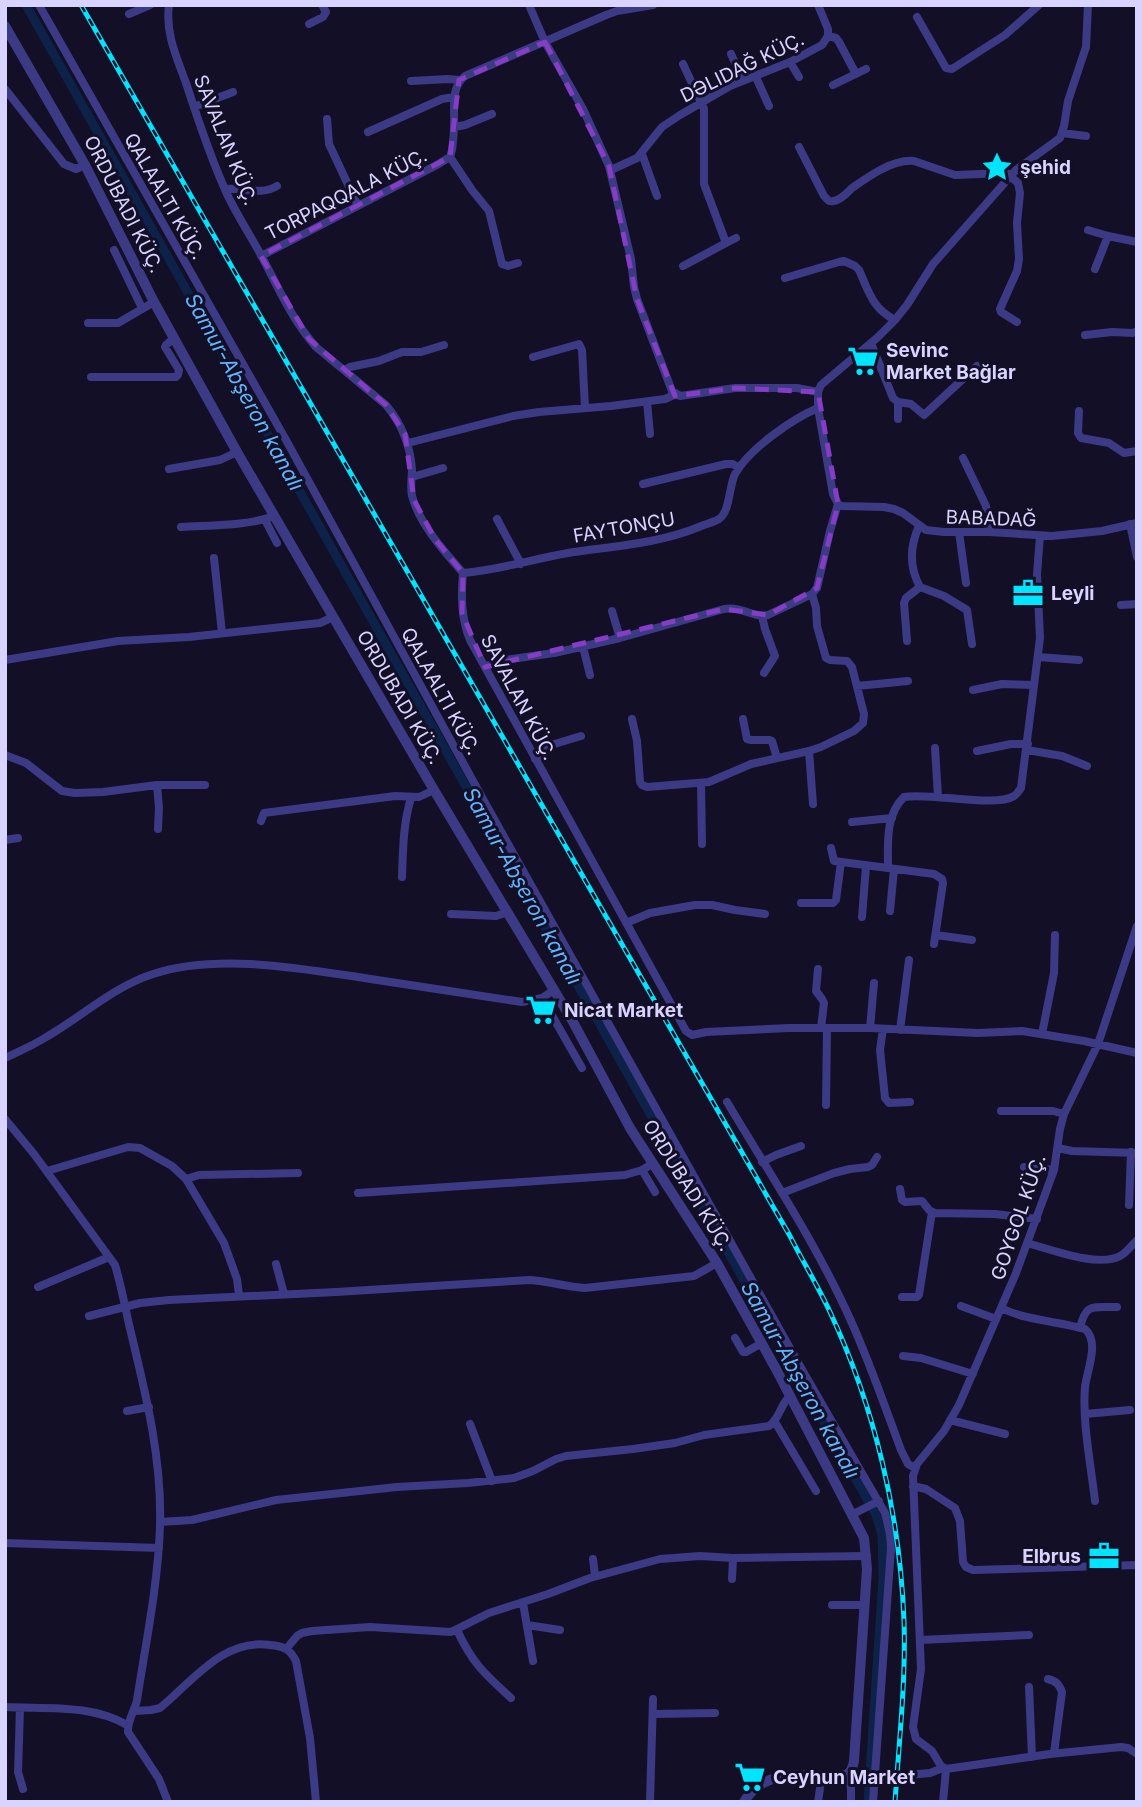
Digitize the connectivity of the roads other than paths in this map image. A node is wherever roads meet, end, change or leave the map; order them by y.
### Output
1 (39, 5) edge
2 (150, 5) edge
3 (169, 5) edge
4 (321, 5) edge
5 (529, 5) edge
6 (653, 5) edge
7 (818, 5) edge
8 (1039, 5) edge
9 (1088, 5) edge
10 (129, 14) dead end
11 (916, 17) dead end
12 (309, 24) dead end
13 (5, 26) edge
14 (828, 36) junction
15 (545, 42) junction
16 (731, 54) dead end
17 (790, 62) junction
18 (683, 64) dead end
19 (866, 69) dead end
20 (755, 75) junction
21 (856, 75) junction
22 (799, 77) dead end
23 (459, 80) junction
24 (743, 80) junction
25 (411, 81) dead end
26 (834, 85) dead end
27 (5, 89) edge
28 (233, 92) dead end
29 (454, 97) junction
30 (702, 103) junction
31 (769, 106) dead end
32 (194, 107) junction
33 (492, 114) dead end
34 (327, 119) dead end
35 (454, 127) junction
36 (368, 132) dead end
37 (1062, 133) junction
38 (1086, 136) dead end
39 (799, 147) dead end
40 (642, 154) junction
41 (450, 157) junction
42 (85, 165) junction
43 (611, 170) junction
44 (1010, 176) junction
45 (277, 186) dead end
46 (225, 189) junction
47 (657, 196) dead end
48 (358, 206) junction
49 (1088, 230) dead end
50 (1108, 236) junction
51 (736, 237) dead end
52 (1137, 242) edge
53 (726, 243) junction
54 (114, 250) dead end
55 (261, 256) junction
56 (518, 263) dead end
57 (683, 266) dead end
58 (1095, 269) dead end
59 (785, 278) dead end
60 (154, 302) junction
61 (142, 308) junction
62 (895, 320) junction
63 (1017, 321) dead end
64 (89, 323) dead end
65 (1137, 331) edge
66 (1085, 335) dead end
67 (174, 338) junction
68 (871, 343) junction
69 (444, 345) dead end
70 (533, 357) dead end
71 (976, 366) dead end
72 (345, 370) junction
73 (91, 377) dead end
74 (818, 392) junction
75 (676, 394) junction
76 (646, 401) junction
77 (898, 402) junction
78 (585, 408) junction
79 (818, 408) junction
80 (1079, 411) dead end
81 (898, 419) dead end
82 (650, 434) dead end
83 (408, 443) junction
84 (1137, 451) edge
85 (237, 452) junction
86 (963, 458) dead end
87 (169, 468) dead end
88 (443, 468) dead end
89 (739, 468) junction
90 (412, 477) junction
91 (643, 484) dead end
92 (838, 504) junction
93 (270, 518) junction
94 (498, 519) dead end
95 (1134, 524) edge
96 (919, 526) junction
97 (181, 527) dead end
98 (959, 532) junction
99 (989, 532) junction
100 (1040, 536) junction
101 (277, 543) dead end
102 (1137, 557) edge
103 (214, 558) dead end
104 (521, 564) junction
105 (463, 573) junction
106 (966, 583) dead end
107 (920, 587) junction
108 (812, 594) junction
109 (1137, 604) edge
110 (1121, 605) dead end
111 (612, 611) dead end
112 (762, 616) junction
113 (333, 617) junction
114 (222, 633) junction
115 (620, 638) junction
116 (908, 641) dead end
117 (972, 644) dead end
118 (583, 647) junction
119 (1038, 657) junction
120 (5, 660) edge
121 (1079, 660) dead end
122 (485, 667) junction
123 (764, 673) dead end
124 (590, 675) dead end
125 (908, 681) dead end
126 (1034, 685) junction
127 (857, 686) junction
128 (973, 690) dead end
129 (632, 719) dead end
130 (744, 719) dead end
131 (581, 736) dead end
132 (1027, 747) junction
133 (935, 748) dead end
134 (809, 751) junction
135 (976, 751) dead end
136 (5, 755) edge
137 (535, 758) junction
138 (777, 758) junction
139 (1087, 766) dead end
140 (701, 783) junction
141 (158, 785) junction
142 (205, 785) dead end
143 (434, 790) junction
144 (938, 797) junction
145 (411, 798) junction
146 (813, 804) dead end
147 (892, 818) junction
148 (261, 821) dead end
149 (852, 822) dead end
150 (158, 829) dead end
151 (18, 838) dead end
152 (5, 841) edge
153 (702, 844) dead end
154 (831, 848) dead end
155 (841, 862) junction
156 (866, 866) junction
157 (891, 869) junction
158 (401, 877) dead end
159 (801, 903) dead end
160 (890, 911) dead end
161 (508, 912) junction
162 (451, 914) dead end
163 (765, 914) dead end
164 (862, 917) dead end
165 (626, 923) junction
166 (1137, 926) edge
167 (1055, 935) dead end
168 (972, 940) dead end
169 (1135, 940) edge
170 (909, 960) dead end
171 (818, 969) dead end
172 (874, 984) dead end
173 (554, 989) junction
174 (542, 998) junction
175 (824, 1028) junction
176 (870, 1028) junction
177 (883, 1029) junction
178 (900, 1030) junction
179 (1042, 1034) junction
180 (1098, 1044) junction
181 (1137, 1053) edge
182 (5, 1058) edge
183 (582, 1068) dead end
184 (727, 1102) dead end
185 (910, 1102) dead end
186 (826, 1105) dead end
187 (1001, 1111) dead end
188 (1064, 1114) junction
189 (5, 1119) edge
190 (801, 1146) dead end
191 (1058, 1148) junction
192 (1134, 1152) edge
193 (877, 1157) dead end
194 (762, 1162) junction
195 (652, 1164) junction
196 (1024, 1167) dead end
197 (642, 1170) junction
198 (1054, 1170) junction
199 (47, 1171) junction
200 (298, 1173) dead end
201 (186, 1179) junction
202 (900, 1189) dead end
203 (654, 1192) dead end
204 (358, 1193) dead end
205 (782, 1193) junction
206 (1129, 1205) dead end
207 (932, 1212) junction
208 (1037, 1219) junction
209 (1136, 1241) edge
210 (1027, 1243) junction
211 (109, 1257) junction
212 (716, 1263) junction
213 (276, 1264) dead end
214 (38, 1287) dead end
215 (284, 1294) junction
216 (239, 1296) junction
217 (902, 1297) dead end
218 (961, 1306) dead end
219 (1117, 1307) dead end
220 (125, 1308) junction
221 (1001, 1308) junction
222 (89, 1317) dead end
223 (996, 1319) junction
224 (1080, 1328) junction
225 (735, 1338) dead end
226 (762, 1343) junction
227 (903, 1356) dead end
228 (973, 1374) junction
229 (790, 1396) junction
230 (149, 1407) junction
231 (1130, 1410) dead end
232 (127, 1411) dead end
233 (1086, 1414) junction
234 (950, 1420) junction
235 (775, 1422) junction
236 (470, 1424) dead end
237 (1005, 1434) dead end
238 (915, 1468) junction
239 (492, 1481) junction
240 (913, 1486) junction
241 (816, 1491) dead end
242 (879, 1501) junction
243 (1095, 1501) dead end
244 (853, 1514) junction
245 (160, 1522) junction
246 (5, 1543) edge
247 (159, 1548) junction
248 (867, 1556) junction
249 (733, 1558) junction
250 (593, 1559) dead end
251 (1137, 1565) edge
252 (595, 1576) junction
253 (732, 1579) dead end
254 (523, 1603) junction
255 (832, 1605) dead end
256 (864, 1605) junction
257 (527, 1625) junction
258 (457, 1630) junction
259 (560, 1630) dead end
260 (1029, 1635) dead end
261 (920, 1640) junction
262 (287, 1648) junction
263 (533, 1661) dead end
264 (1048, 1679) dead end
265 (1030, 1687) dead end
266 (511, 1698) dead end
267 (653, 1699) dead end
268 (5, 1707) edge
269 (20, 1707) junction
270 (135, 1711) junction
271 (715, 1713) dead end
272 (653, 1714) junction
273 (127, 1725) junction
274 (1054, 1753) junction
275 (1137, 1754) edge
276 (1032, 1756) junction
277 (944, 1769) junction
278 (822, 1775) junction
279 (848, 1775) junction
280 (908, 1775) dead end
281 (23, 1789) dead end
282 (168, 1802) edge
283 (316, 1802) edge
284 (650, 1802) edge
285 (744, 1802) edge
286 (818, 1802) edge
287 (851, 1802) edge
288 (873, 1802) edge
289 (943, 1802) edge

1 - 242 street
2 - 10 street
3 - 32 street, SAVALAN KÜÇ.
4 - 12 street
5 - 15 street
6 - 15 street
7 - 14 street, DƏLIDAĞ KÜÇ.
8 - 11 street
9 - 37 street
13 - 42 street, ORDUBADI KÜÇ.
14 - 17 street, DƏLIDAĞ KÜÇ.
14 - 21 street
15 - 23 street
15 - 43 street
16 - 24 street
17 - 20 street, DƏLIDAĞ KÜÇ.
17 - 22 street
18 - 30 street
19 - 21 street
20 - 24 street, DƏLIDAĞ KÜÇ.
20 - 31 street
21 - 26 street
23 - 25 street
23 - 29 street, TORPAQQALA KÜÇ.
24 - 30 street, DƏLIDAĞ KÜÇ.
27 - 42 street
28 - 32 street
29 - 35 street, TORPAQQALA KÜÇ.
29 - 36 street
30 - 40 street, DƏLIDAĞ KÜÇ.
30 - 53 street
32 - 46 street, SAVALAN KÜÇ.
33 - 35 street
34 - 48 street
35 - 41 street, TORPAQQALA KÜÇ.
37 - 38 street
37 - 44 street
39 - 44 street
40 - 43 street, DƏLIDAĞ KÜÇ.
40 - 47 street
41 - 48 street, TORPAQQALA KÜÇ.
41 - 56 street
42 - 60 street, ORDUBADI KÜÇ.
43 - 75 street
44 - 62 street
44 - 63 street
45 - 46 street
46 - 55 street, SAVALAN KÜÇ.
48 - 55 street, TORPAQQALA KÜÇ.
49 - 50 street
50 - 52 street
50 - 58 street
51 - 53 street
53 - 57 street
54 - 61 street
55 - 72 street, SAVALAN KÜÇ.
59 - 62 street
60 - 61 street
60 - 67 street, ORDUBADI KÜÇ.
61 - 64 street
62 - 68 street
65 - 66 street
67 - 73 street
67 - 85 street, ORDUBADI KÜÇ.
68 - 74 street
68 - 77 street
69 - 72 street
70 - 78 street
71 - 77 street
72 - 83 street, SAVALAN KÜÇ.
74 - 75 street
74 - 79 street
75 - 76 street
76 - 78 street
76 - 82 street
77 - 81 street
78 - 83 street
79 - 89 street, FAYTONÇU
79 - 92 street
80 - 84 street
83 - 90 street, SAVALAN KÜÇ.
85 - 87 street
85 - 93 street, ORDUBADI KÜÇ.
86 - 99 street
88 - 90 street
89 - 91 street
89 - 104 street, FAYTONÇU
90 - 105 street, SAVALAN KÜÇ.
92 - 96 street, BABADAĞ
92 - 108 street
93 - 97 street
93 - 101 street
93 - 113 street, ORDUBADI KÜÇ.
94 - 104 street
95 - 100 street, BABADAĞ
95 - 102 street
96 - 98 street, BABADAĞ
96 - 107 street
98 - 99 street, BABADAĞ
98 - 106 street
99 - 100 street, BABADAĞ
100 - 119 street
103 - 114 street
104 - 105 street, FAYTONÇU
105 - 122 street, SAVALAN KÜÇ.
107 - 116 street
107 - 117 street
108 - 112 street
108 - 127 street
109 - 110 street
111 - 115 street
112 - 115 street
112 - 123 street
113 - 114 street
113 - 143 street, ORDUBADI KÜÇ.
114 - 120 street
115 - 118 street
118 - 122 street
118 - 124 street
119 - 121 street
119 - 126 street
122 - 137 street, SAVALAN KÜÇ.
125 - 127 street
126 - 128 street
126 - 132 street
127 - 134 street
129 - 140 street
130 - 138 street
131 - 137 street
132 - 135 street
132 - 139 street
132 - 144 street
133 - 144 street
134 - 138 street
134 - 146 street
136 - 141 street
137 - 165 street, SAVALAN KÜÇ.
138 - 140 street
140 - 153 street
141 - 142 street
141 - 150 street
143 - 145 street
143 - 161 street, ORDUBADI KÜÇ.
144 - 147 street
145 - 148 street
145 - 158 street
147 - 149 street
147 - 157 street
151 - 152 street
154 - 155 street
155 - 156 street
155 - 159 street
156 - 157 street
156 - 164 street
157 - 160 street
157 - 168 street
161 - 162 street
161 - 173 street, ORDUBADI KÜÇ.
163 - 165 street
165 - 175 street, SAVALAN KÜÇ.
166 - 169 street, GOYGOL KÜÇ.
167 - 179 street
169 - 180 street, GOYGOL KÜÇ.
170 - 178 street
171 - 175 street
172 - 176 street
173 - 174 street
173 - 195 street, ORDUBADI KÜÇ.
174 - 182 street
174 - 183 street
175 - 176 street
175 - 186 street
176 - 177 street
177 - 178 street
177 - 185 street
178 - 179 street
179 - 180 street
180 - 181 street
180 - 188 street, GOYGOL KÜÇ.
184 - 194 street
187 - 188 street
188 - 191 street, GOYGOL KÜÇ.
189 - 199 street
190 - 194 street
191 - 192 street
191 - 198 street, GOYGOL KÜÇ.
192 - 206 street
193 - 205 street
194 - 205 street
195 - 197 street
195 - 212 street, ORDUBADI KÜÇ.
196 - 198 street
197 - 203 street
197 - 204 street
198 - 208 street, GOYGOL KÜÇ.
199 - 201 street
199 - 211 street
200 - 201 street
201 - 216 street
202 - 207 street
205 - 238 street
207 - 208 street
207 - 217 street
208 - 210 street, GOYGOL KÜÇ.
209 - 210 street
210 - 221 street, GOYGOL KÜÇ.
211 - 214 street
211 - 220 street
212 - 215 street
212 - 226 street, ORDUBADI KÜÇ.
213 - 215 street
215 - 216 street
216 - 220 street
218 - 223 street
219 - 224 street
220 - 222 street
220 - 230 street
221 - 223 street, GOYGOL KÜÇ.
221 - 224 street
223 - 228 street, GOYGOL KÜÇ.
224 - 233 street
225 - 226 street
226 - 229 street, ORDUBADI KÜÇ.
227 - 228 street
228 - 234 street, GOYGOL KÜÇ.
229 - 235 street
229 - 244 street, ORDUBADI KÜÇ.
230 - 232 street
230 - 245 street
231 - 233 street
233 - 243 street
234 - 237 street
234 - 238 street, GOYGOL KÜÇ.
235 - 239 street
235 - 241 street
236 - 239 street
238 - 240 street
239 - 245 street
240 - 251 street
240 - 261 street
242 - 244 street
242 - 288 street
244 - 248 street, ORDUBADI KÜÇ.
245 - 247 street
246 - 247 street
247 - 270 street
248 - 249 street
248 - 256 street, ORDUBADI KÜÇ.
249 - 252 street
249 - 253 street
250 - 252 street
252 - 254 street
254 - 257 street
254 - 258 street
255 - 256 street
256 - 279 street, ORDUBADI KÜÇ.
257 - 259 street
257 - 263 street
258 - 262 street
258 - 266 street
260 - 261 street
261 - 277 street
262 - 270 street
262 - 283 street
264 - 274 street
265 - 276 street
267 - 272 street
268 - 269 street
269 - 273 street
269 - 281 street
270 - 273 street
271 - 272 street
272 - 284 street
273 - 282 street
274 - 275 street
274 - 276 street
276 - 277 street
277 - 280 street
277 - 289 street
278 - 279 street
278 - 285 street
278 - 286 street
279 - 287 street

